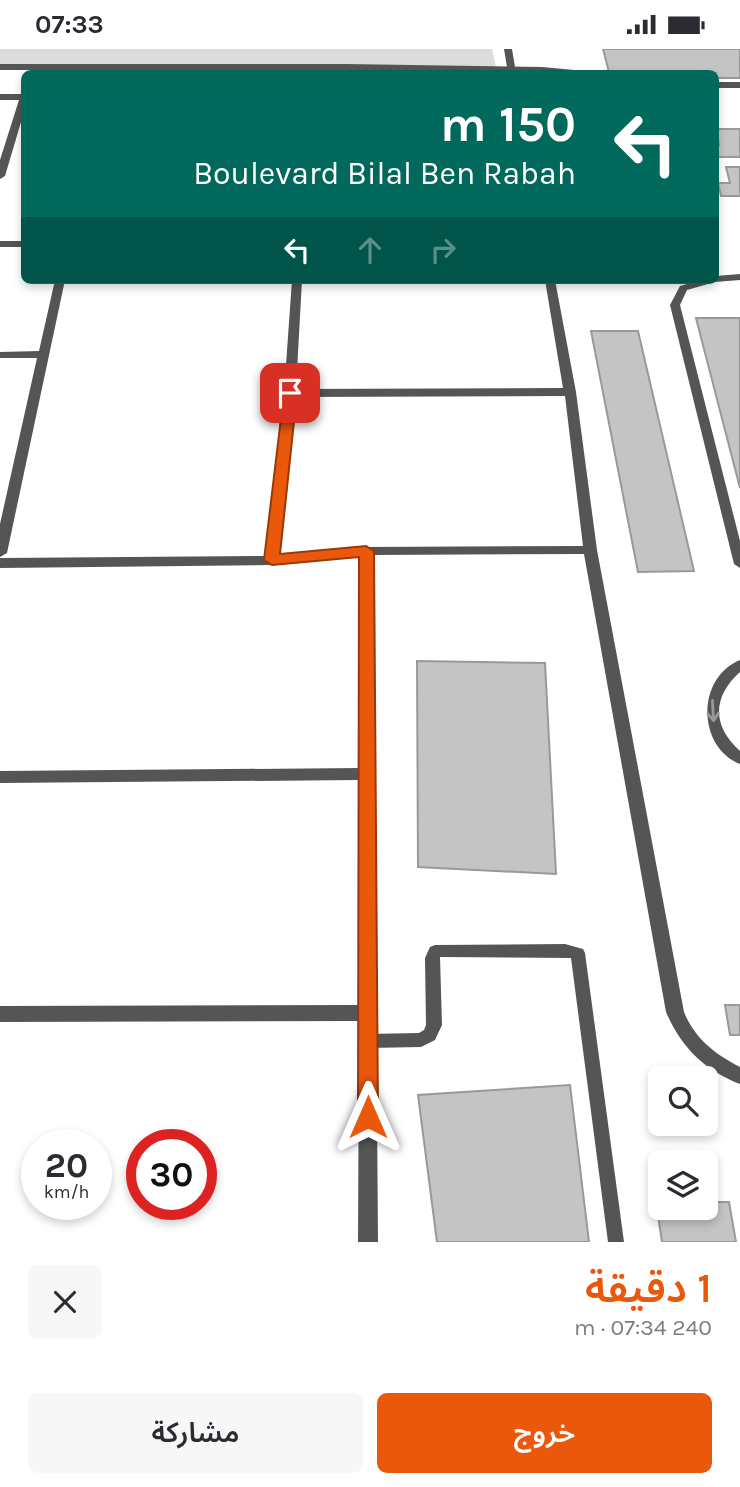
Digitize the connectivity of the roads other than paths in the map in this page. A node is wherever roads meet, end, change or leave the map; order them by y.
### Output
1 (508, 49) edge
2 (0, 67) edge
3 (34, 70) edge
4 (512, 70) edge
5 (719, 85) edge
6 (740, 85) edge
7 (0, 97) edge
8 (21, 98) edge
9 (21, 108) edge
10 (0, 176) edge
11 (0, 244) edge
12 (21, 244) edge
13 (740, 277) edge
14 (719, 279) edge
15 (59, 284) edge
16 (297, 284) edge
17 (551, 284) edge
18 (698, 284) edge
19 (43, 354) junction
20 (0, 355) edge
21 (570, 391) junction
22 (290, 393) junction
23 (5, 507) edge
24 (590, 550) junction
25 (366, 551) junction
26 (0, 553) edge
27 (272, 560) junction
28 (0, 563) edge
29 (740, 564) edge
30 (740, 665) edge
31 (740, 759) edge
32 (368, 774) junction
33 (0, 777) edge
34 (368, 1013) junction
35 (0, 1014) edge
36 (368, 1041) junction
37 (740, 1076) edge
38 (368, 1242) edge
39 (616, 1242) edge

1 - 4 street
2 - 3 street
5 - 6 street
7 - 8 street
9 - 10 street
11 - 12 street
13 - 14 lane
15 - 19 street
16 - 22 street
17 - 21 street
18 - 29 lane
19 - 20 street
19 - 23 street
21 - 22 street
21 - 24 street
22 - 27 street
23 - 26 street
24 - 25 street
24 - 37 street
25 - 27 street
25 - 32 street
27 - 28 street
30 -> 31 lane
32 - 33 street
32 - 34 street
34 - 35 street
34 - 36 street
36 - 38 street
36 - 39 lane

